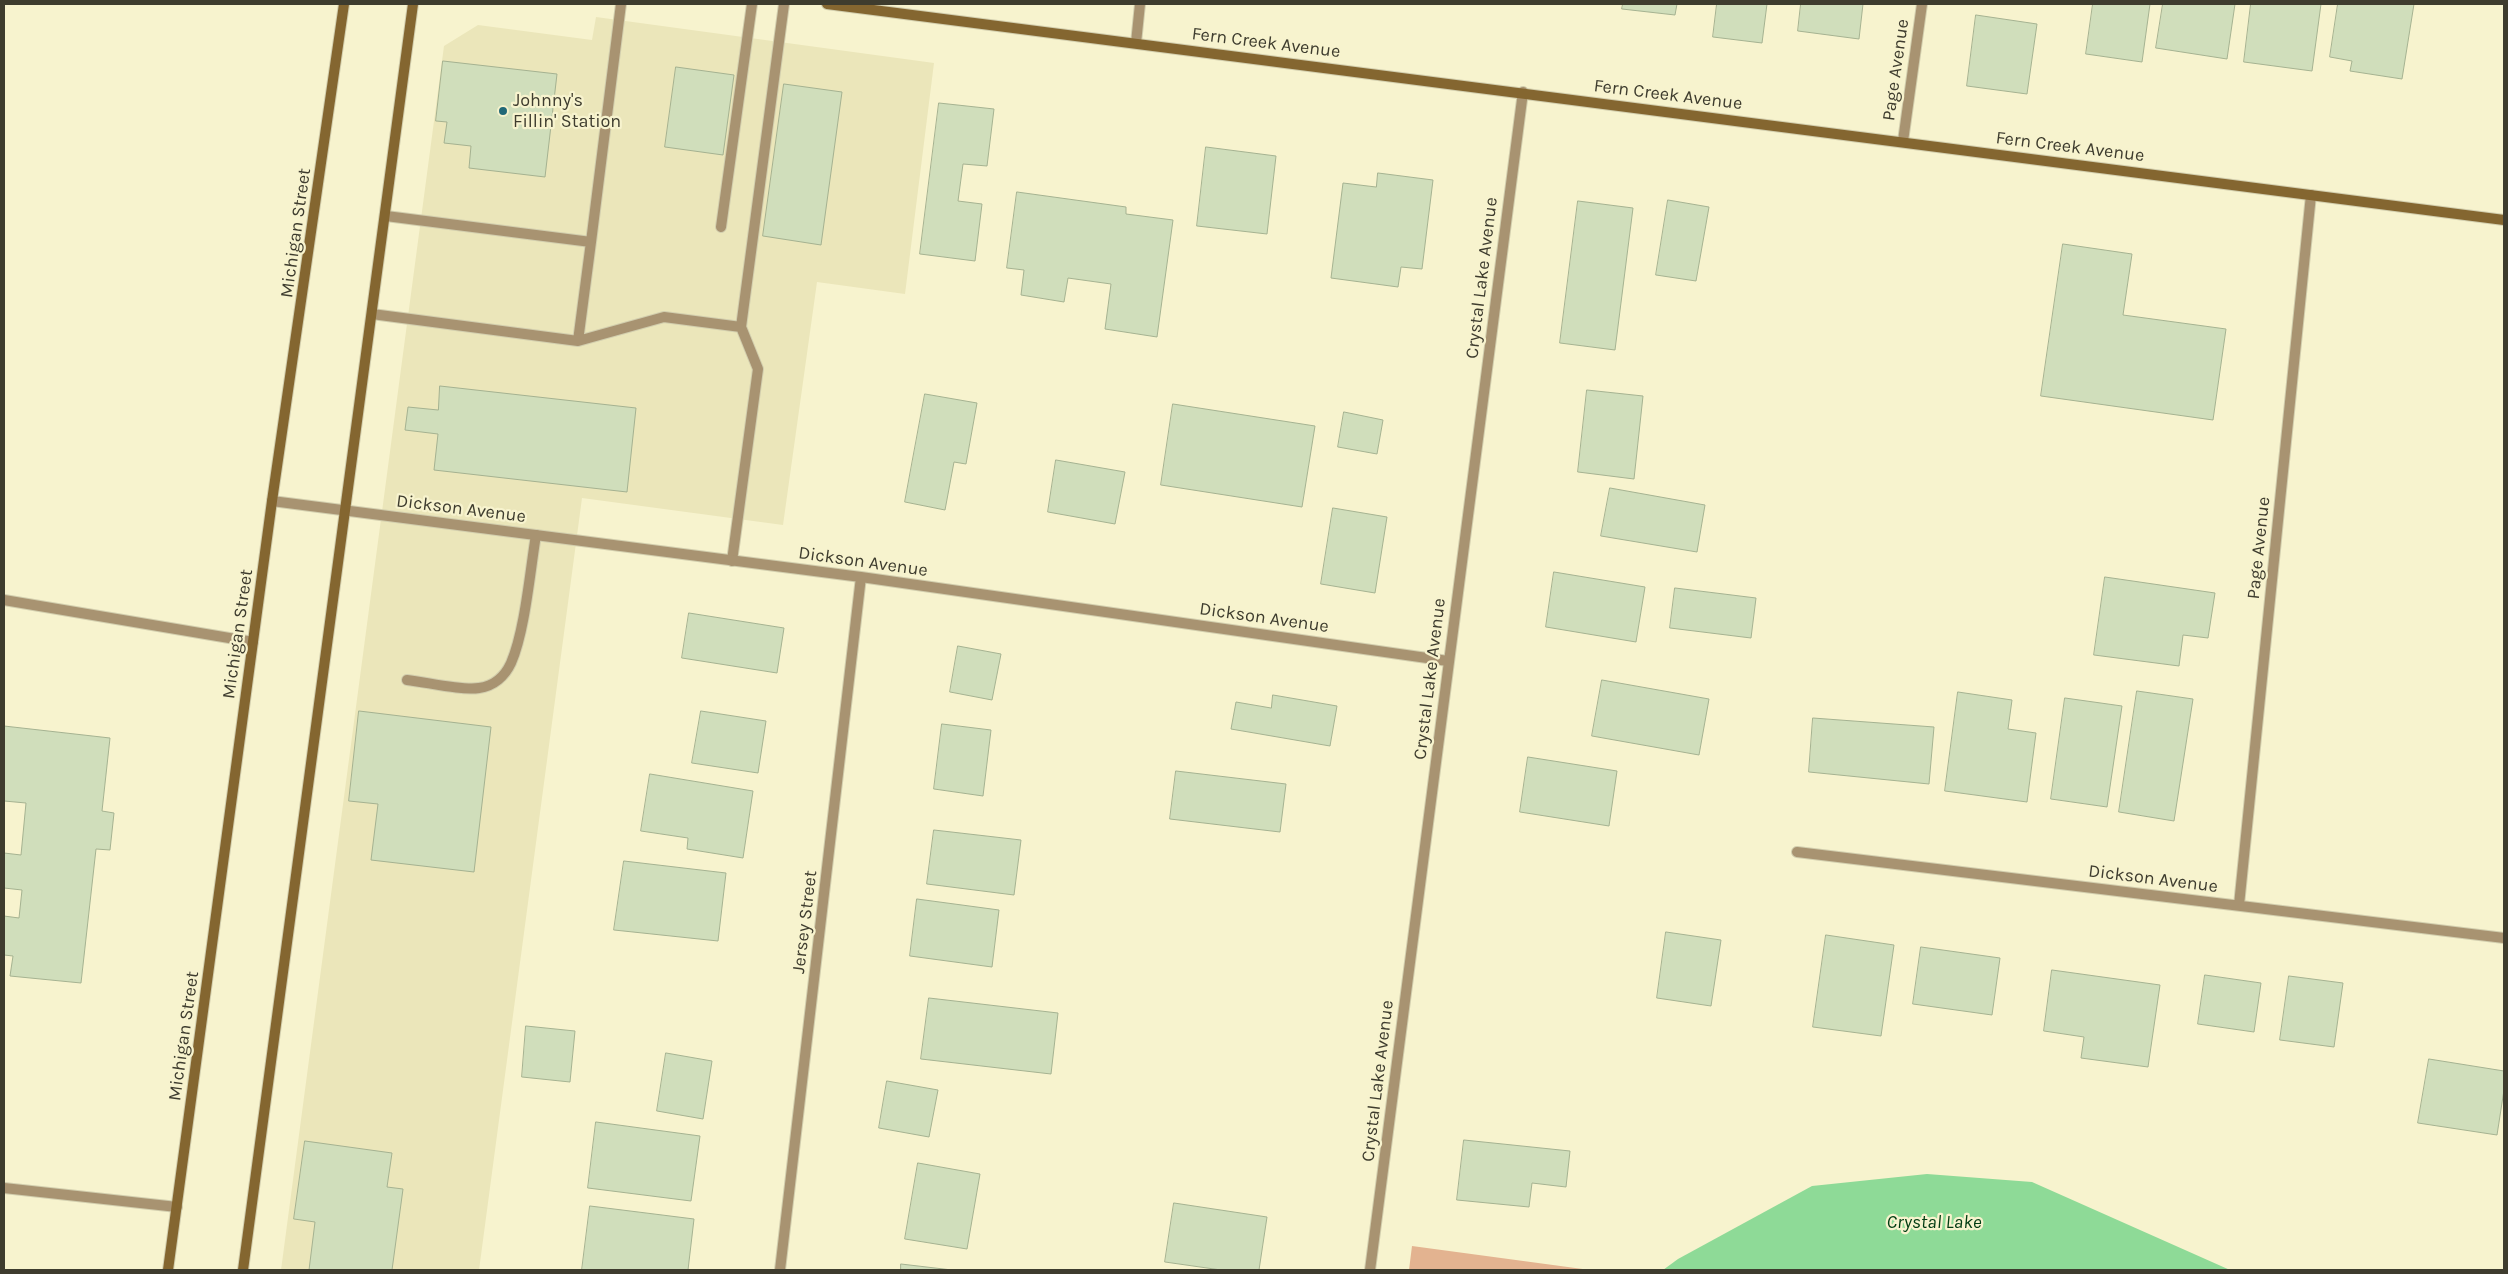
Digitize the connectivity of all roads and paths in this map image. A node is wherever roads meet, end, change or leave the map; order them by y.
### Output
1 (344, 4) edge
2 (413, 4) edge
3 (622, 4) edge
4 (752, 4) edge
5 (784, 4) edge
6 (827, 4) edge
7 (1140, 4) edge
8 (1922, 4) edge
9 (1136, 43) junction
10 (1523, 92) junction
11 (1903, 141) junction
12 (2311, 195) junction
13 (386, 216) junction
14 (2504, 220) edge
15 (722, 227) dead end
16 (591, 242) junction
17 (372, 314) junction
18 (741, 327) junction
19 (578, 341) junction
20 (272, 501) junction
21 (344, 511) junction
22 (536, 536) junction
23 (732, 561) junction
24 (861, 577) junction
25 (4, 600) edge
26 (253, 642) junction
27 (1448, 661) junction
28 (407, 680) dead end
29 (1797, 852) dead end
30 (2240, 905) junction
31 (2504, 938) edge
32 (4, 1188) edge
33 (177, 1207) junction
34 (168, 1270) edge
35 (243, 1270) edge
36 (780, 1270) edge
37 (1370, 1270) edge

1 - 20 street, Michigan Street
2 - 13 street
3 - 16 street
4 - 15 street
5 - 18 street
6 - 9 street, Fern Creek Avenue
7 - 9 street
8 - 11 street, Page Avenue
9 - 10 street, Fern Creek Avenue
10 - 11 street, Fern Creek Avenue
10 - 27 street, Crystal Lake Avenue
11 - 12 street, Fern Creek Avenue
12 - 14 street, Fern Creek Avenue
12 - 30 street, Page Avenue
13 - 16 street
13 - 17 street
16 - 19 street
17 - 19 street
17 - 21 street
18 - 19 street
18 - 23 street
20 - 21 street, Dickson Avenue
20 - 26 street, Michigan Street
21 - 22 street, Dickson Avenue
21 - 35 street
22 - 23 street, Dickson Avenue
22 - 28 street
23 - 24 street, Dickson Avenue
24 - 27 street, Dickson Avenue
24 - 36 street, Jersey Street
25 - 26 street
26 - 33 street, Michigan Street
27 - 37 street, Crystal Lake Avenue
29 - 30 street, Dickson Avenue
30 - 31 street, Dickson Avenue
32 - 33 street
33 - 34 street, Michigan Street

